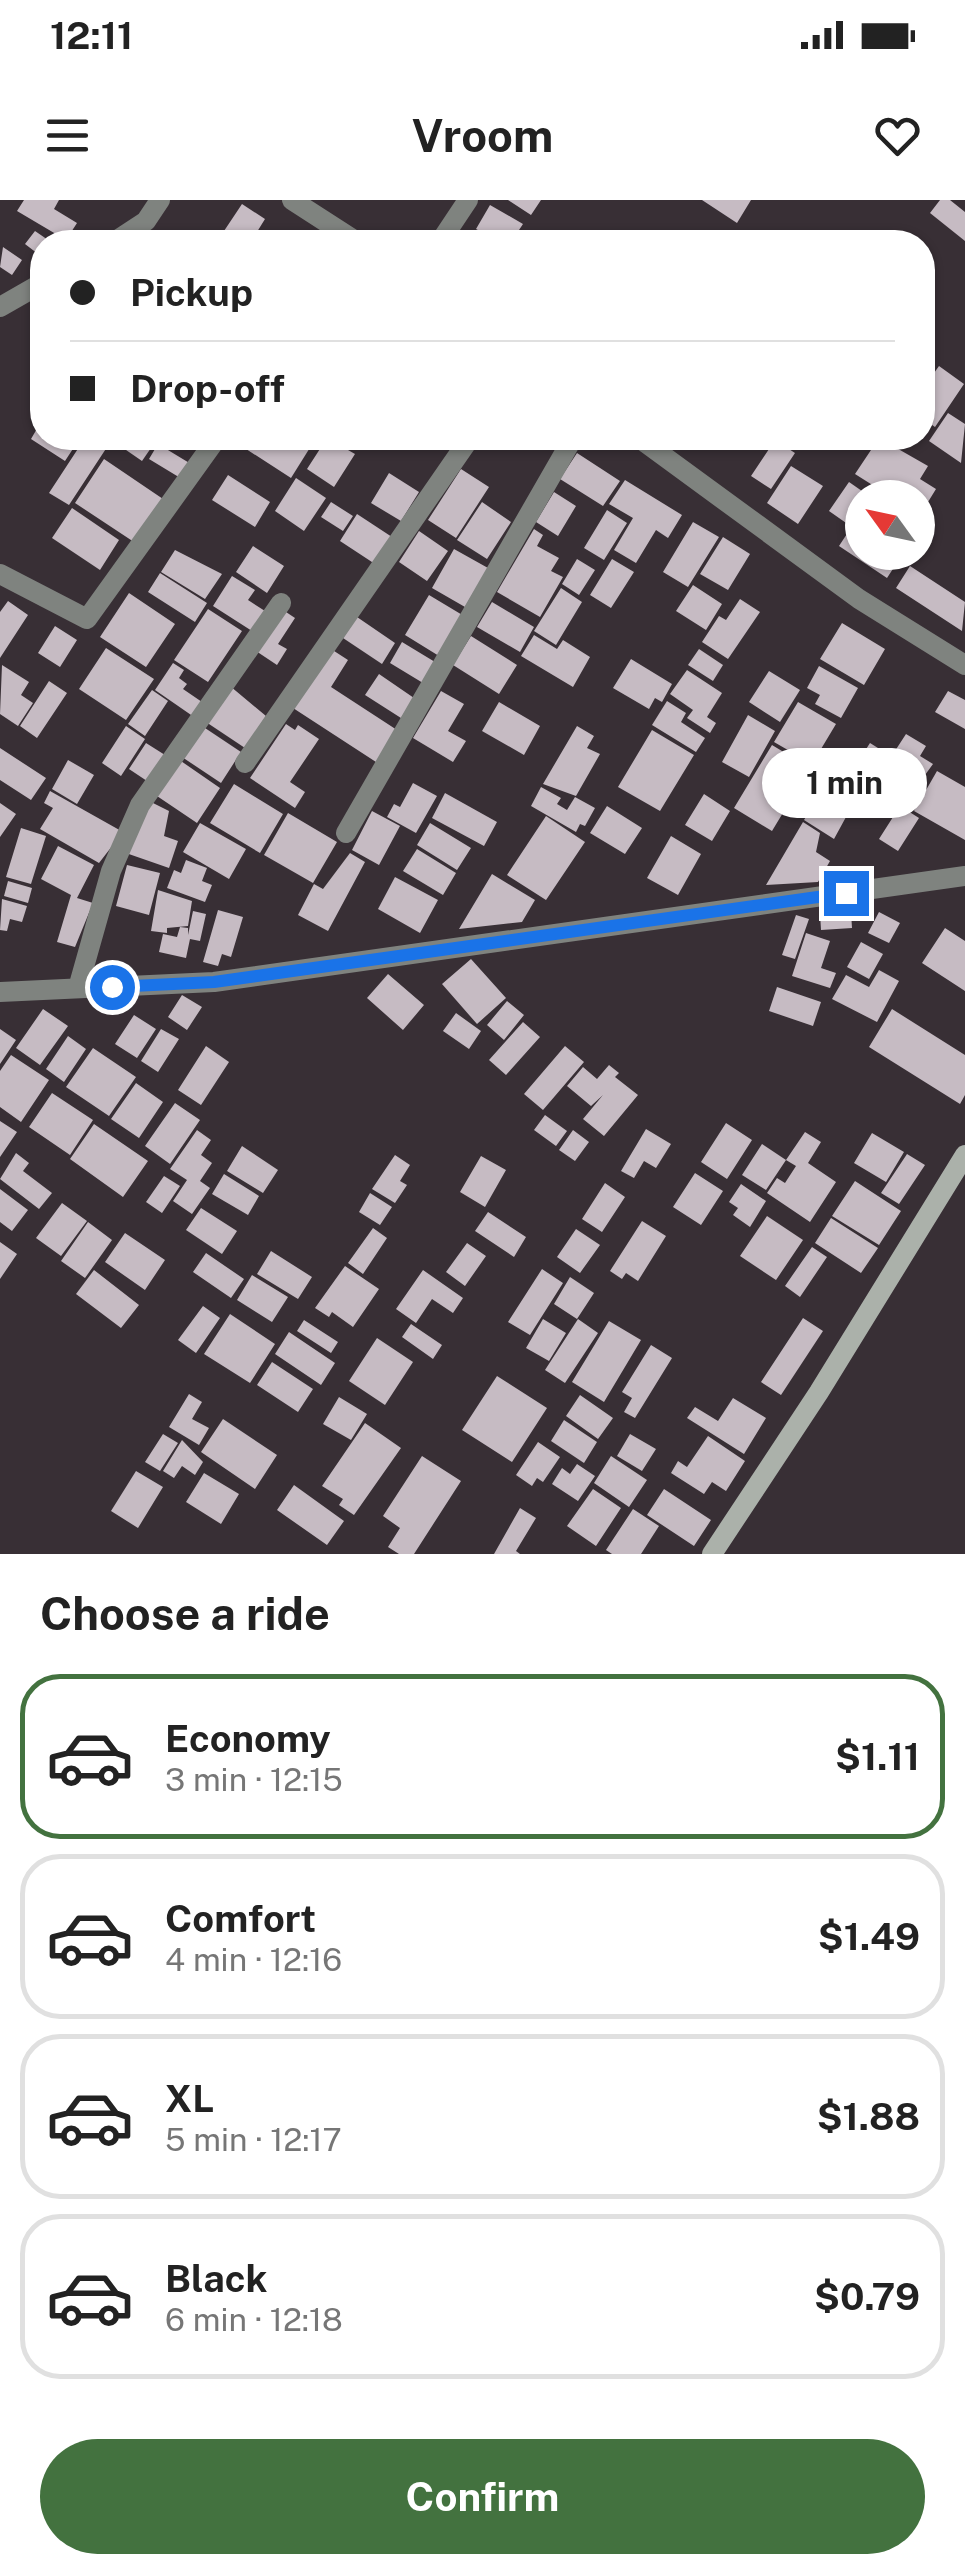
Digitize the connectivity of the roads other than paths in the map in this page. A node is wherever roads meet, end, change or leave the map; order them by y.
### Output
1 (160, 200) edge
2 (292, 200) edge
3 (468, 200) edge
4 (132, 230) edge
5 (336, 230) edge
6 (448, 230) edge
7 (30, 290) edge
8 (0, 306) edge
9 (209, 450) edge
10 (462, 450) edge
11 (565, 450) edge
12 (656, 450) edge
13 (0, 574) edge
14 (281, 603) dead end
15 (965, 665) edge
16 (246, 763) dead end
17 (346, 832) dead end
18 (965, 876) edge
19 (78, 988) junction
20 (0, 992) edge
21 (965, 1155) edge
22 (712, 1554) edge

1 - 4 street
2 - 5 street
3 - 6 street
7 - 8 street
9 - 13 street
10 - 16 street
11 - 17 street
12 - 15 street
14 - 19 street
18 - 19 street
19 - 20 street
21 - 22 street

